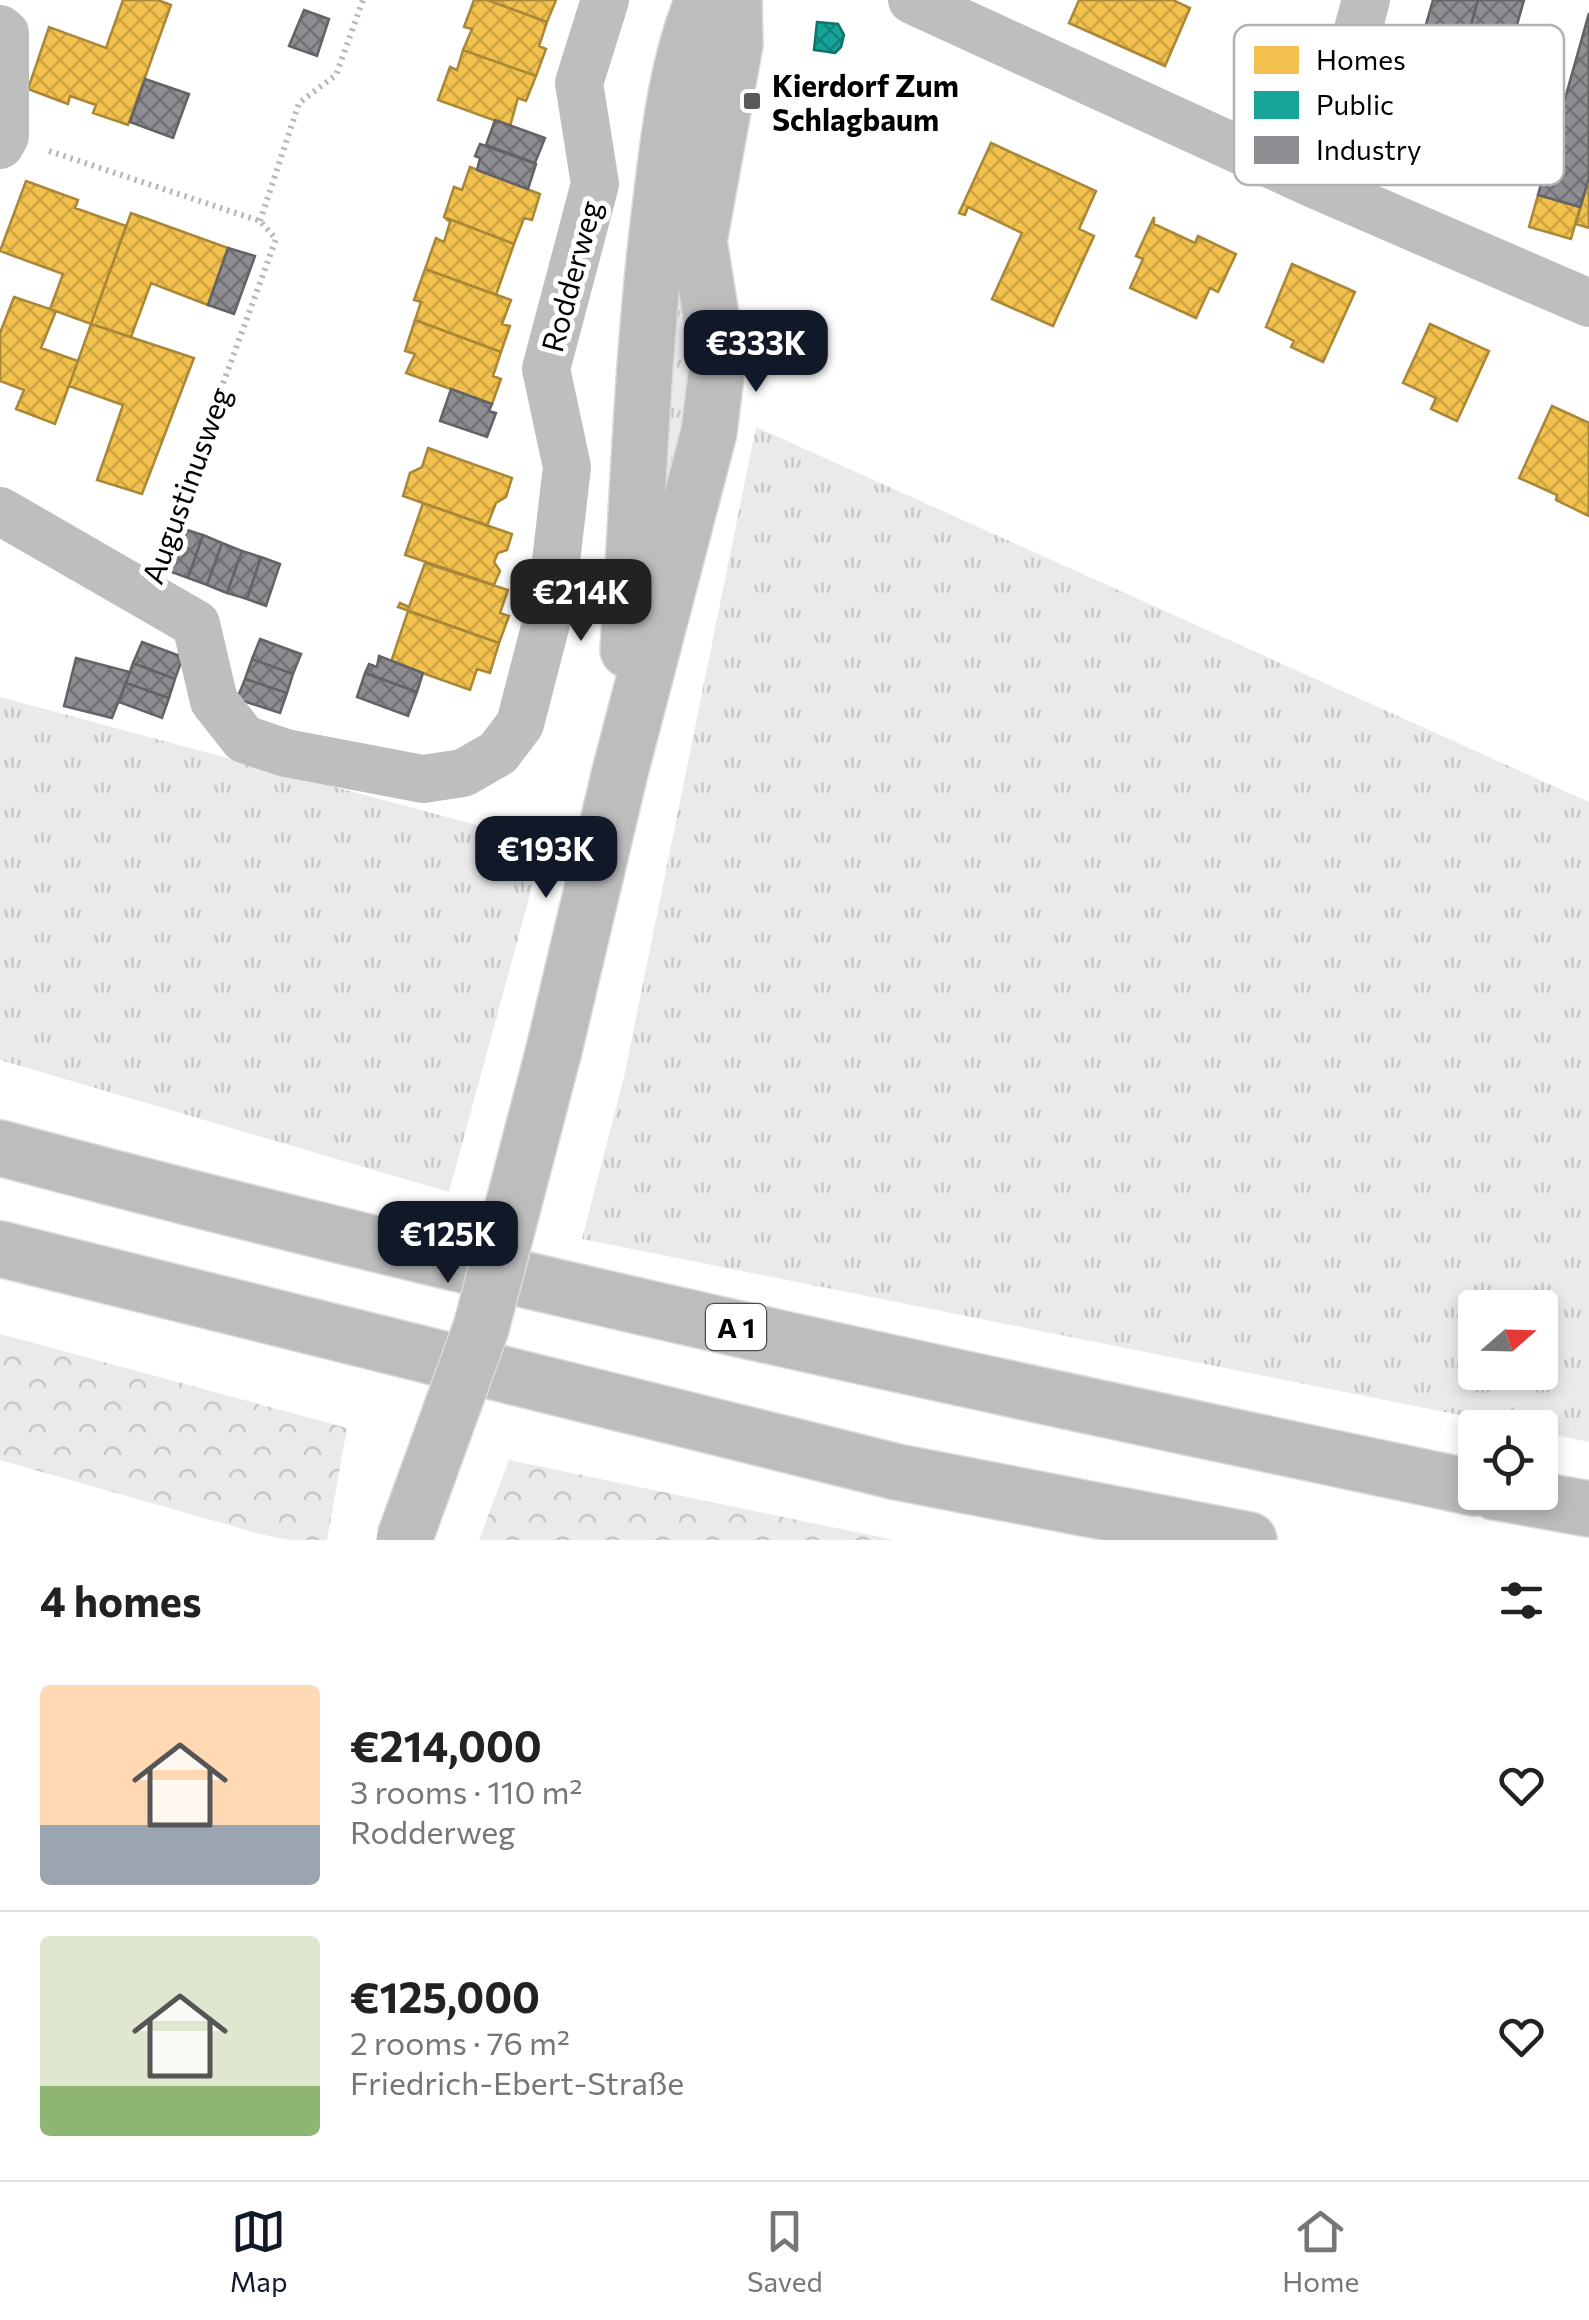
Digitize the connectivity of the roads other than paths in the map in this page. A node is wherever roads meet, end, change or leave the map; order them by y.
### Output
1 (605, 0) edge
2 (703, 0) edge
3 (734, 0) edge
4 (912, 0) edge
5 (1366, 0) edge
6 (1359, 25) edge
7 (0, 30) edge
8 (2, 140) edge
9 (1234, 147) edge
10 (1316, 185) edge
11 (1589, 302) edge
12 (0, 511) edge
13 (144, 597) joint
14 (620, 772) junction
15 (0, 1148) edge
16 (0, 1249) edge
17 (1458, 1484) edge
18 (1558, 1504) edge
19 (1589, 1510) edge
20 (404, 1540) edge
21 (1249, 1540) edge

1 - 13 street, Rodderweg
2 - 14 main road
3 - 14 main road
4 - 9 street
5 - 6 street
7 - 8 street
10 - 11 street
12 - 13 street, Augustinusweg
14 - 20 main road, bridge
15 - 17 main road, A 1
16 - 21 main road
18 - 19 main road

